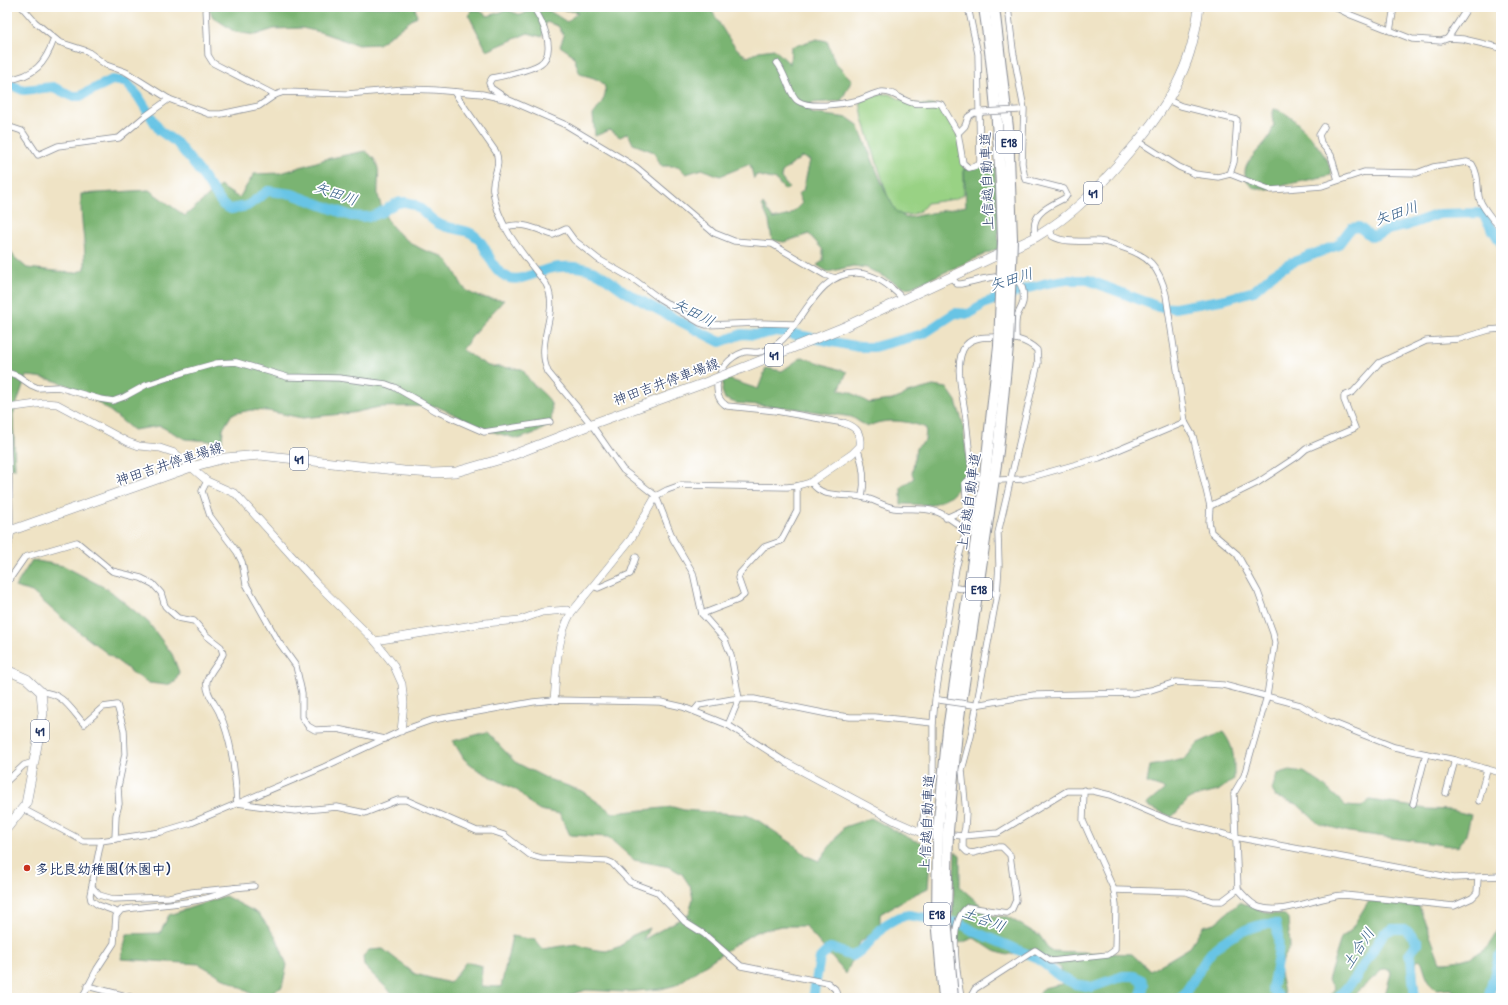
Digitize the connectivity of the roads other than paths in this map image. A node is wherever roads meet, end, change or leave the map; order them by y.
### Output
1 (22, 7) edge
2 (206, 7) edge
3 (533, 7) edge
4 (968, 7) edge
5 (980, 7) edge
6 (984, 7) edge
7 (996, 7) edge
8 (1008, 7) edge
9 (1199, 7) edge
10 (1335, 7) edge
11 (1394, 7) edge
12 (1468, 7) edge
13 (1390, 31) junction
14 (1448, 38) junction
15 (54, 39) junction
16 (1501, 48) edge
17 (777, 63) dead end
18 (7, 80) edge
19 (995, 88) junction
20 (454, 92) junction
21 (275, 95) junction
22 (169, 99) junction
23 (509, 100) junction
24 (1168, 100) junction
25 (1022, 110) junction
26 (980, 113) junction
27 (7, 126) edge
28 (1324, 127) dead end
29 (958, 133) junction
30 (1138, 141) junction
31 (1230, 174) junction
32 (1338, 180) junction
33 (1501, 227) edge
34 (504, 228) junction
35 (1050, 228) junction
36 (1036, 237) junction
37 (1007, 240) junction
38 (952, 277) junction
39 (835, 278) junction
40 (904, 300) junction
41 (792, 327) junction
42 (1501, 329) edge
43 (1016, 338) junction
44 (7, 372) edge
45 (7, 408) edge
46 (7, 420) edge
47 (550, 422) dead end
48 (1185, 422) junction
49 (844, 423) joint
50 (591, 424) junction
51 (858, 450) junction
52 (191, 467) junction
53 (972, 477) junction
54 (979, 478) dead end
55 (1000, 480) dead end
56 (1010, 480) junction
57 (206, 481) junction
58 (811, 482) junction
59 (797, 486) junction
60 (656, 496) junction
61 (862, 497) junction
62 (1210, 506) junction
63 (966, 509) junction
64 (946, 518) junction
65 (966, 530) junction
66 (8, 532) edge
67 (7, 546) edge
68 (636, 557) dead end
69 (7, 583) edge
70 (593, 586) junction
71 (955, 588) junction
72 (995, 594) junction
73 (571, 613) junction
74 (702, 614) junction
75 (375, 641) junction
76 (7, 670) edge
77 (41, 692) junction
78 (1267, 696) junction
79 (739, 698) junction
80 (554, 700) junction
81 (937, 700) junction
82 (976, 705) junction
83 (694, 711) junction
84 (933, 723) junction
85 (728, 725) junction
86 (401, 731) junction
87 (384, 739) junction
88 (1426, 754) junction
89 (1455, 760) junction
90 (34, 762) junction
91 (787, 763) joint
92 (1487, 769) junction
93 (1501, 773) edge
94 (7, 781) edge
95 (1084, 790) junction
96 (1446, 793) dead end
97 (1479, 801) dead end
98 (237, 803) junction
99 (1413, 804) dead end
100 (23, 809) junction
101 (8, 825) edge
102 (943, 830) junction
103 (920, 832) junction
104 (963, 836) junction
105 (1235, 837) junction
106 (115, 839) junction
107 (101, 841) junction
108 (1501, 876) edge
109 (1478, 878) junction
110 (254, 886) dead end
111 (92, 887) junction
112 (234, 888) junction
113 (1238, 889) junction
114 (1114, 890) junction
115 (117, 912) junction
116 (88, 986) junction
117 (82, 998) edge
118 (134, 998) edge
119 (838, 998) edge
120 (944, 998) edge
121 (953, 998) edge
122 (961, 998) edge
123 (970, 998) edge

1 - 15 street
2 - 21 street
3 - 23 street
4 - 26 street
5 - 19 highway
6 - 19 highway, 上信越自動車道 / E18
7 - 37 highway, 上信越自動車道 / E18
8 - 25 street
9 - 24 main road, 神田吉井停車場線 / 41
10 - 13 street
11 - 13 street
12 - 14 street
13 - 14 street
14 - 16 street
15 - 18 street
15 - 22 street
17 - 29 street
19 - 37 highway, 上信越自動車道 / E18
20 - 21 street
20 - 23 street
20 - 34 street
21 - 22 street
22 - 27 street
23 - 39 street
24 - 30 main road, 神田吉井停車場線 / 41
24 - 31 street
25 - 26 street, bridge
25 - 36 street
26 - 29 street
26 - 29 street
28 - 32 street
30 - 31 street
30 - 35 main road, 神田吉井停車場線 / 41
31 - 32 street
32 - 33 street
34 - 41 street
34 - 50 street
35 - 36 main road, 神田吉井停車場線 / 41
35 - 48 street
36 - 38 main road, 神田吉井停車場線 / 41
37 - 102 highway, 上信越自動車道 / E18, bridge
38 - 40 main road, 神田吉井停車場線 / 41
38 - 43 street
39 - 40 street
39 - 41 street
40 - 50 main road, 神田吉井停車場線 / 41, bridge
41 - 49 street
42 - 62 street
43 - 53 street
43 - 56 street
44 - 47 street
45 - 52 street
46 - 66 street
48 - 56 street
48 - 62 street
49 - 51 street
50 - 52 main road, 神田吉井停車場線 / 41
50 - 60 street
51 - 58 street
51 - 61 street
52 - 57 street
52 - 66 main road, 神田吉井停車場線 / 41
53 - 54 street
53 - 63 street
55 - 56 street
56 - 72 street
57 - 75 street
57 - 87 street
58 - 59 street
58 - 61 street
59 - 60 street
59 - 74 street
60 - 70 street
60 - 74 street
61 - 64 street
62 - 78 street
63 - 64 street
63 - 65 street
64 - 65 street
65 - 71 street
66 - 67 main road
68 - 70 street
69 - 98 street
70 - 73 street
71 - 72 street, bridge
71 - 81 street
72 - 82 street
73 - 75 street
73 - 80 street
74 - 79 street
75 - 86 street
76 - 77 main road
77 - 90 main road, 41
77 - 106 street
78 - 82 street
78 - 88 street
78 - 105 street
79 - 83 street
79 - 84 street
79 - 85 street
80 - 83 street
80 - 86 street
81 - 82 street, bridge
81 - 84 street
82 - 104 street
83 - 85 street
84 - 103 street
85 - 91 street
86 - 87 street
87 - 98 street
88 - 89 street
88 - 99 street
89 - 92 street
89 - 96 street
90 - 94 street
90 - 100 main road, 41
91 - 103 street
92 - 93 street
92 - 97 street
95 - 104 street
95 - 105 street
95 - 114 street
98 - 106 street
98 - 119 street
100 - 101 main road, 41
100 - 107 street
102 - 120 highway, 上信越自動車道 / E18, bridge
102 - 121 highway, 上信越自動車道 / E18, bridge
103 - 104 street
104 - 122 street
105 - 109 street
105 - 113 street
106 - 107 street
107 - 111 street
108 - 109 street
109 - 113 street
110 - 112 street
111 - 112 street
111 - 115 street
112 - 115 street
113 - 114 street
114 - 123 street
115 - 116 street
116 - 117 street
116 - 118 street

